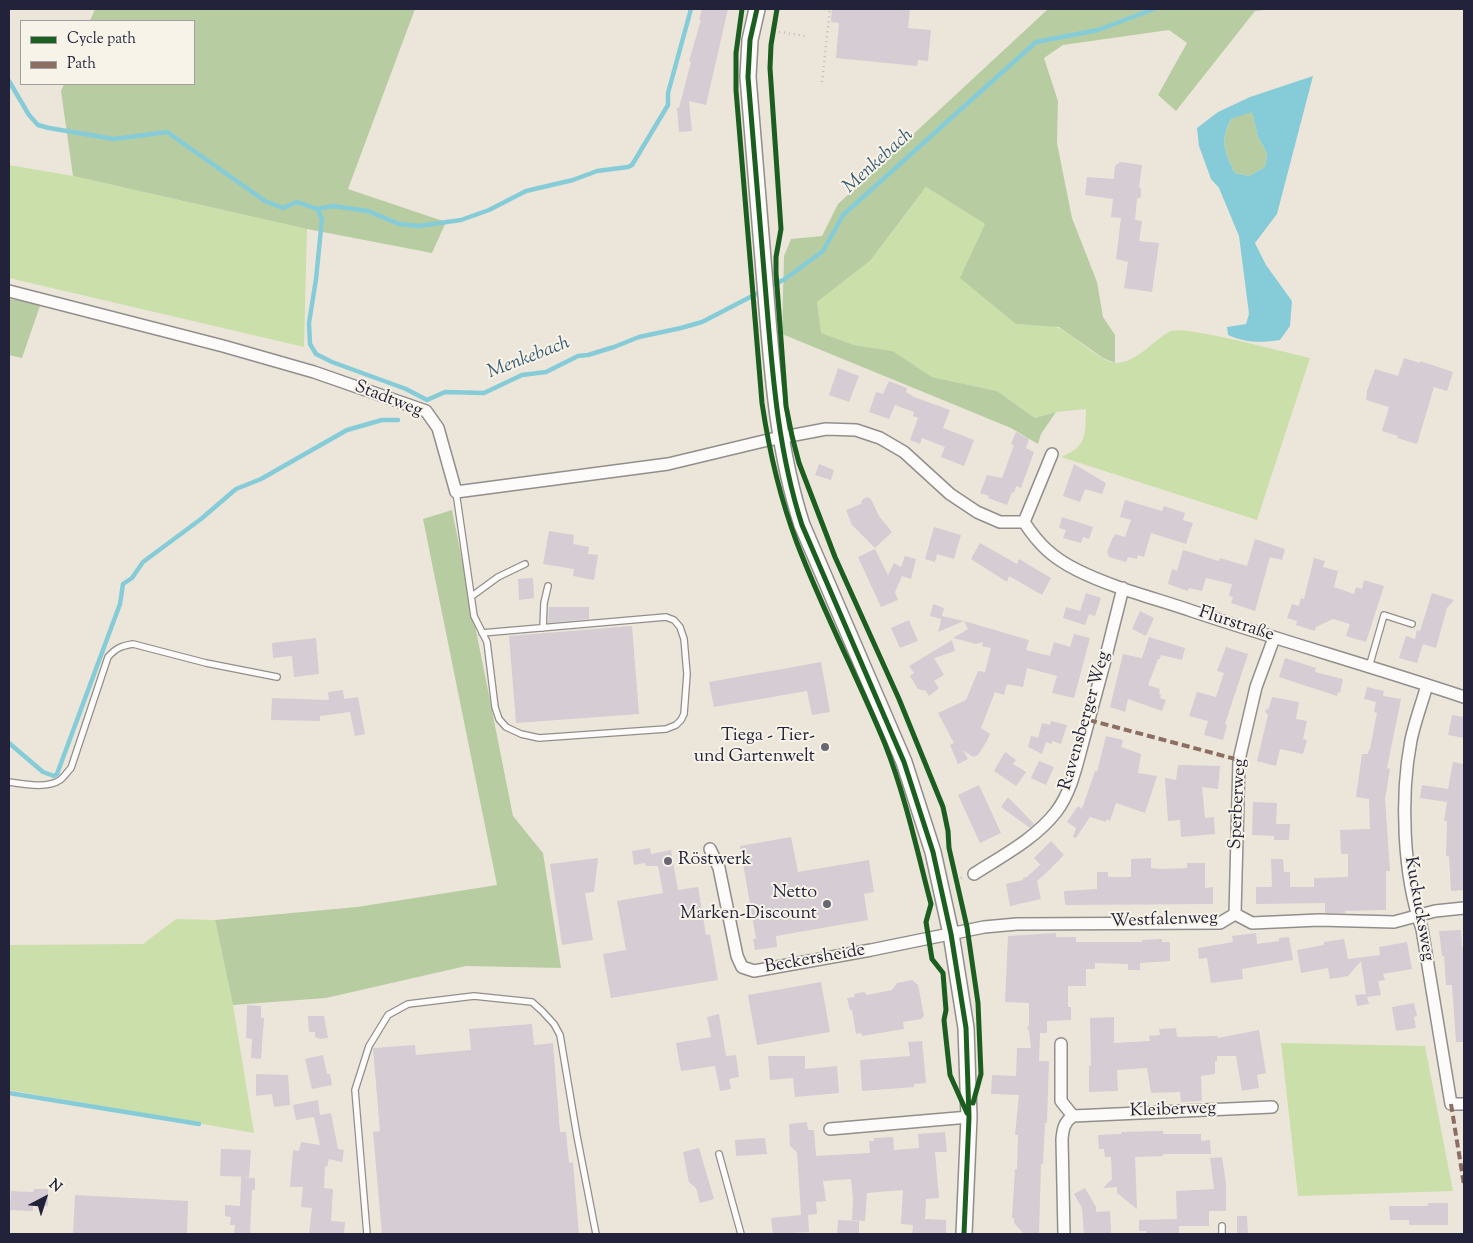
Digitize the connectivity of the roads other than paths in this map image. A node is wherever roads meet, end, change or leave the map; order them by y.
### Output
1 (757, 9) edge
2 (9, 291) edge
3 (780, 438) junction
4 (1052, 454) dead end
5 (456, 492) junction
6 (1024, 522) junction
7 (525, 564) dead end
8 (548, 586) dead end
9 (1123, 588) junction
10 (472, 596) junction
11 (1412, 624) dead end
12 (543, 628) junction
13 (482, 633) junction
14 (1274, 638) junction
15 (1369, 667) junction
16 (278, 677) dead end
17 (1427, 685) junction
18 (1464, 697) edge
19 (9, 782) edge
20 (710, 849) dead end
21 (974, 874) dead end
22 (1464, 908) edge
23 (1235, 914) junction
24 (1417, 916) junction
25 (951, 934) junction
26 (1061, 1044) dead end
27 (1464, 1104) edge
28 (1272, 1107) dead end
29 (1073, 1116) junction
30 (969, 1117) junction
31 (830, 1129) dead end
32 (719, 1154) dead end
33 (1222, 1226) dead end
34 (367, 1234) edge
35 (596, 1234) edge
36 (741, 1234) edge
37 (964, 1234) edge
38 (1064, 1234) edge
39 (1222, 1234) edge

1 - 3 street
2 - 5 street, Stadtweg
3 - 5 street
3 - 6 street
3 - 25 street
4 - 6 street
5 - 10 lane
6 - 9 street, Flurstraße
7 - 10 lane
8 - 12 lane
9 - 14 street, Flurstraße
9 - 21 street, Ravensberger Weg
10 - 13 lane
11 - 15 lane
12 - 13 lane
12 - 13 lane
14 - 15 street, Flurstraße
14 - 23 street, Sperberweg
15 - 17 street, Flurstraße
16 - 19 lane
17 - 18 street, Flurstraße
17 - 24 street, Kuckucksweg
20 - 25 street, Beckersheide
22 - 24 street, Westfalenweg
23 - 24 street, Westfalenweg
23 - 25 street, Westfalenweg
24 - 27 street, Kuckucksweg
25 - 30 street
26 - 29 street
28 - 29 street, Kleiberweg
29 - 38 street
30 - 31 street
30 - 37 street
32 - 36 lane
33 - 39 lane
34 - 35 lane

